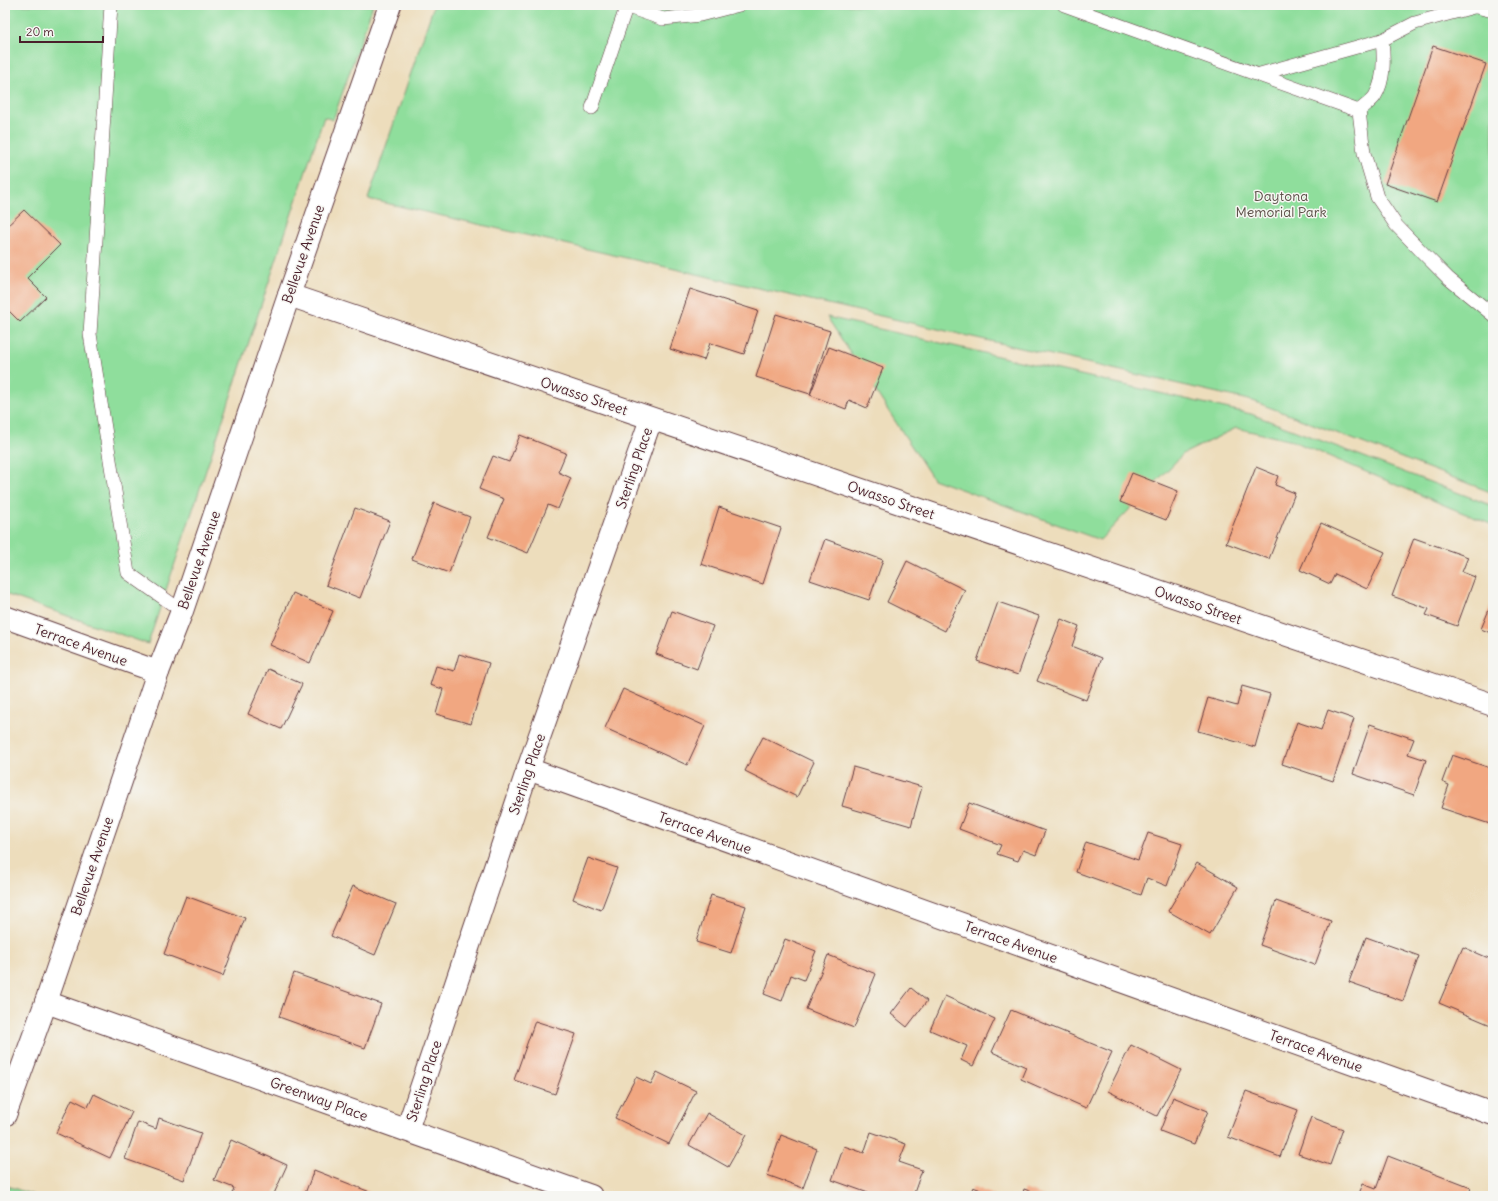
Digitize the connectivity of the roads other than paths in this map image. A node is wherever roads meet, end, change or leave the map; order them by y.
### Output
1 (111, 5) edge
2 (390, 5) edge
3 (708, 5) edge
4 (739, 5) edge
5 (1064, 5) edge
6 (625, 6) edge
7 (1478, 6) edge
8 (1493, 11) edge
9 (700, 15) junction
10 (1382, 40) junction
11 (1260, 74) junction
12 (592, 108) dead end
13 (1359, 111) junction
14 (289, 295) junction
15 (1479, 302) junction
16 (1493, 305) edge
17 (1493, 315) edge
18 (651, 419) junction
19 (182, 611) junction
20 (5, 617) edge
21 (158, 672) junction
22 (1493, 705) edge
23 (528, 769) junction
24 (46, 1002) junction
25 (1493, 1114) edge
26 (5, 1115) edge
27 (407, 1130) junction
28 (591, 1196) edge

1 - 19 lane
2 - 14 street, Bellevue Avenue
3 - 9 lane
4 - 9 lane
5 - 11 lane
6 - 9 lane
6 - 12 lane
7 - 8 lane
7 - 10 lane
10 - 11 lane
10 - 13 lane
11 - 13 lane
13 - 15 lane
14 - 18 street, Owasso Street
14 - 19 street, Bellevue Avenue
15 - 16 lane
15 - 17 lane
18 - 22 street, Owasso Street
18 - 23 street, Sterling Place
19 - 21 street, Bellevue Avenue
20 - 21 street, Terrace Avenue
21 - 24 street, Bellevue Avenue
23 - 25 street, Terrace Avenue
23 - 27 street, Sterling Place
24 - 26 street, Bellevue Avenue
24 - 27 street, Greenway Place
27 - 28 street, Greenway Place

